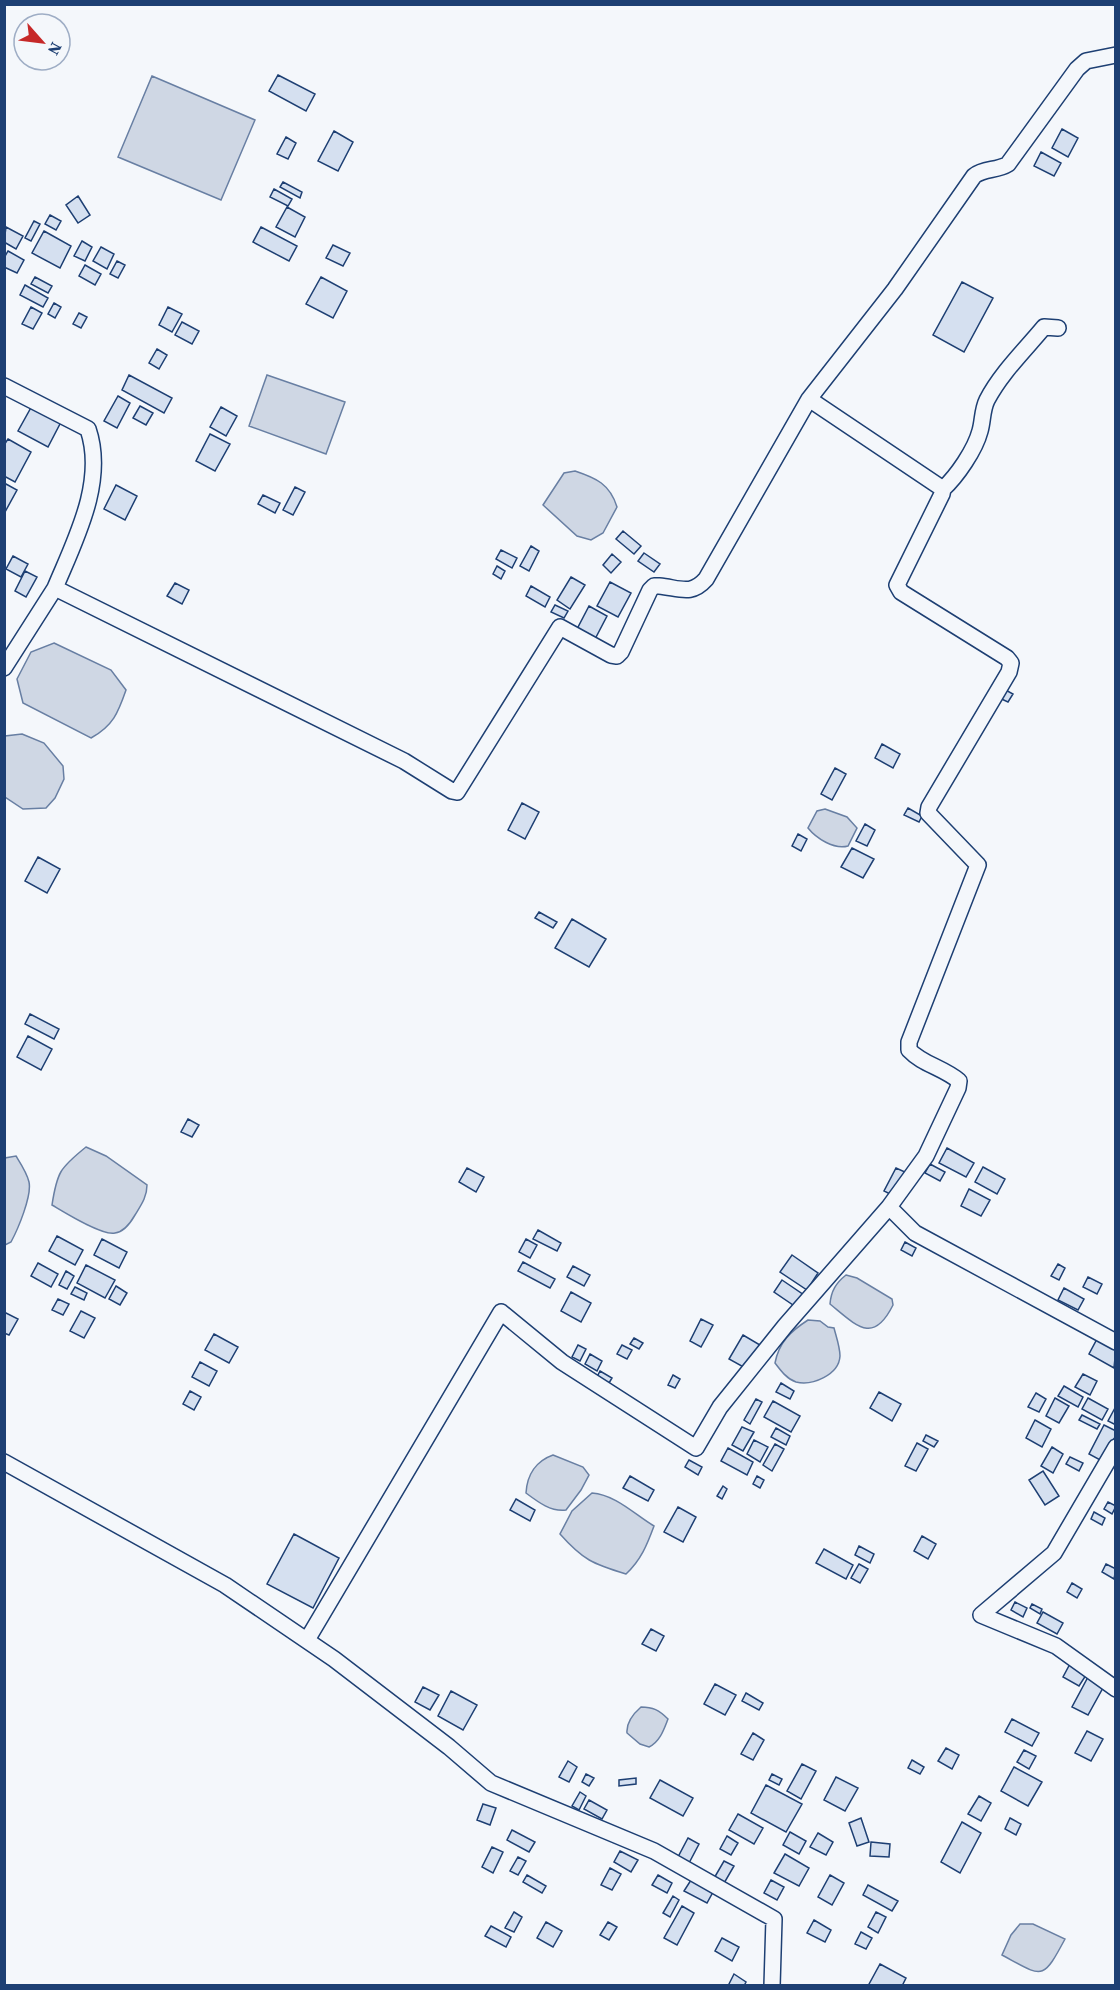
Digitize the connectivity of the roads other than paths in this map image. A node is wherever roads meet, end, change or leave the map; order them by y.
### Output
1 (1116, 55) edge
2 (1058, 328) dead end
3 (4, 386) edge
4 (809, 399) junction
5 (943, 489) junction
6 (55, 588) junction
7 (4, 668) edge
8 (889, 1207) junction
9 (1116, 1342) edge
10 (1116, 1447) edge
11 (4, 1462) edge
12 (307, 1640) junction
13 (1116, 1689) edge
14 (772, 1986) edge

1 - 4 street
2 - 5 street
3 - 6 street
4 - 5 street
4 - 6 street
5 - 8 street
6 - 7 street
8 - 9 street
8 - 12 street
10 - 13 street
11 - 12 street
12 - 14 street

